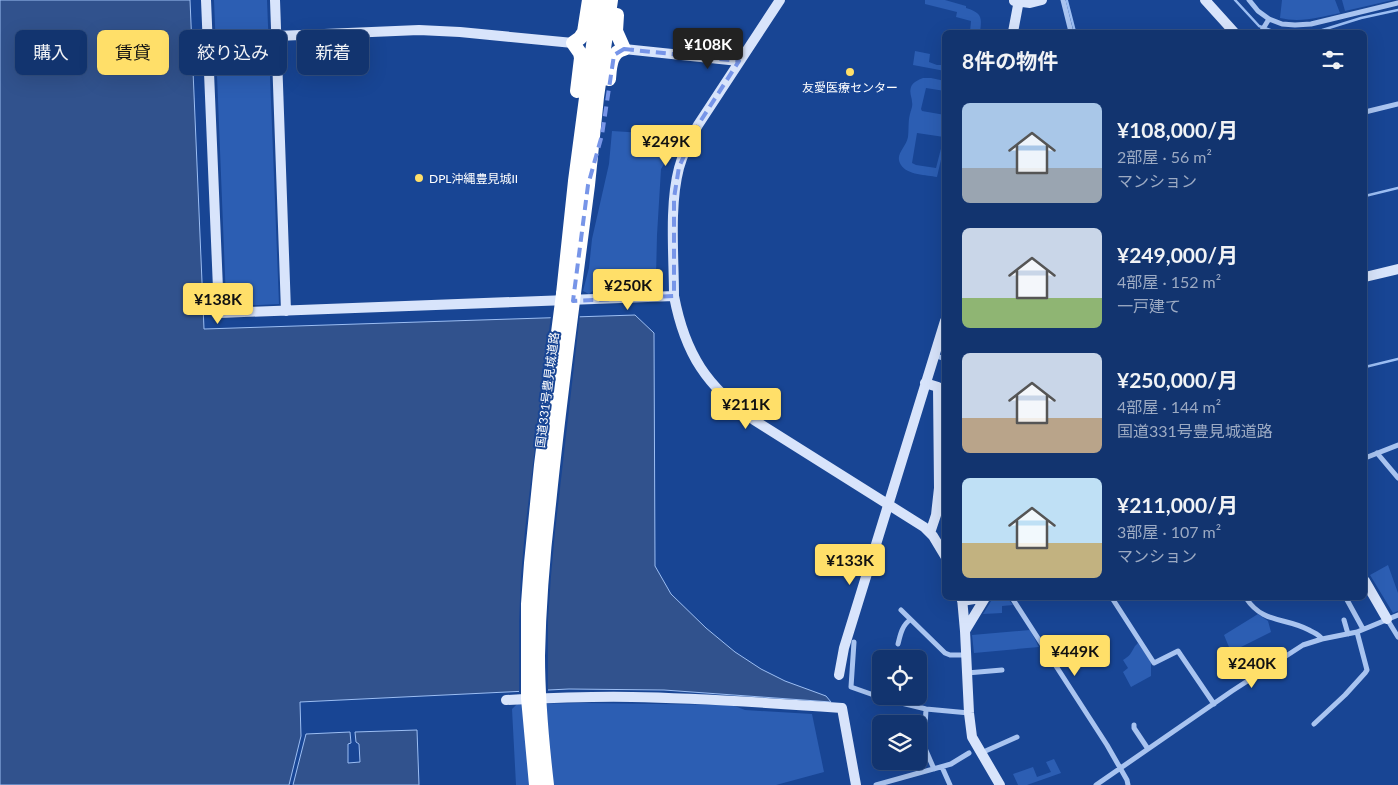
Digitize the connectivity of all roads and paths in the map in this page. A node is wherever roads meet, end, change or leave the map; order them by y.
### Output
1 (206, 0) edge
2 (275, 0) edge
3 (589, 0) edge
4 (599, 0) edge
5 (611, 0) edge
6 (620, 0) edge
7 (780, 0) edge
8 (1042, 0) edge
9 (1063, 0) edge
10 (1205, 0) edge
11 (1249, 0) edge
12 (1016, 1) edge
13 (1398, 3) edge
14 (1269, 19) junction
15 (277, 30) edge
16 (1013, 30) edge
17 (1070, 30) edge
18 (1232, 30) edge
19 (1262, 30) edge
20 (287, 36) edge
21 (573, 44) junction
22 (624, 49) junction
23 (739, 61) junction
24 (278, 75) edge
25 (1398, 104) edge
26 (1367, 112) edge
27 (581, 183) junction
28 (1398, 269) edge
29 (1367, 277) edge
30 (568, 293) junction
31 (674, 296) junction
32 (286, 310) junction
33 (942, 330) edge
34 (934, 355) junction
35 (942, 358) edge
36 (926, 383) junction
37 (1398, 445) edge
38 (1377, 453) junction
39 (1367, 457) edge
40 (1398, 478) edge
41 (889, 504) junction
42 (930, 533) junction
43 (942, 551) edge
44 (1367, 584) edge
45 (962, 600) edge
46 (984, 600) edge
47 (1013, 600) edge
48 (1113, 600) edge
49 (1248, 600) edge
50 (1347, 600) edge
51 (901, 610) dead end
52 (1398, 615) edge
53 (1387, 619) junction
54 (910, 620) junction
55 (1344, 620) dead end
56 (965, 631) junction
57 (1360, 631) junction
58 (1348, 634) junction
59 (1398, 638) edge
60 (1322, 639) junction
61 (854, 642) dead end
62 (898, 644) dead end
63 (966, 655) junction
64 (1002, 670) dead end
65 (966, 673) junction
66 (839, 675) dead end
67 (506, 700) dead end
68 (1214, 704) junction
69 (926, 709) junction
70 (969, 713) junction
71 (925, 715) edge
72 (1314, 724) dead end
73 (1134, 725) dead end
74 (1017, 737) dead end
75 (1148, 749) junction
76 (969, 753) dead end
77 (981, 753) junction
78 (927, 756) edge
79 (942, 767) junction
80 (1120, 768) junction
81 (934, 769) junction
82 (536, 785) edge
83 (547, 785) edge
84 (856, 785) edge
85 (876, 785) edge
86 (950, 785) edge
87 (1000, 785) edge
88 (1096, 785) edge
89 (1128, 785) edge

1 - 32 street
2 - 15 street
3 - 21 highway
4 - 27 highway, 国道331号豊見城道路
5 - 27 highway, 国道331号豊見城道路
6 - 22 highway
7 - 23 street
8 - 12 street
9 - 17 street
10 - 18 street
11 - 14 street
12 - 16 street
13 - 14 street
14 - 19 street
20 - 21 street
21 - 27 highway
22 - 23 street
22 - 27 highway
23 - 31 street
24 - 32 street
25 - 26 street
27 - 30 highway, 国道331号豊見城道路
28 - 29 street
30 - 82 highway, 国道331号豊見城道路, bridge
30 - 83 highway, 国道331号豊見城道路, bridge
31 - 32 street
31 - 41 street
33 - 34 street
34 - 35 street
34 - 36 street
36 - 41 street
36 - 42 street
37 - 38 street
38 - 39 street
38 - 40 street
41 - 42 street
41 - 66 street
42 - 43 street
44 - 53 street
45 - 56 street
46 - 56 street
47 - 80 street
48 - 68 street
49 - 60 street
50 - 57 street
51 - 54 street
52 - 53 street
53 - 57 street
53 - 59 street
54 - 62 street
54 - 63 street
55 - 58 street
56 - 63 street
57 - 58 street
57 - 72 street
58 - 60 street
60 - 68 street
61 - 69 street
63 - 65 street
64 - 65 street
65 - 70 street
67 - 84 street
68 - 75 street
69 - 70 street
69 - 71 street
70 - 77 street
73 - 75 street
74 - 77 street
75 - 80 street
76 - 79 street
77 - 87 street
78 - 81 street
79 - 81 street
79 - 86 street
80 - 88 street
80 - 89 street
81 - 85 street

